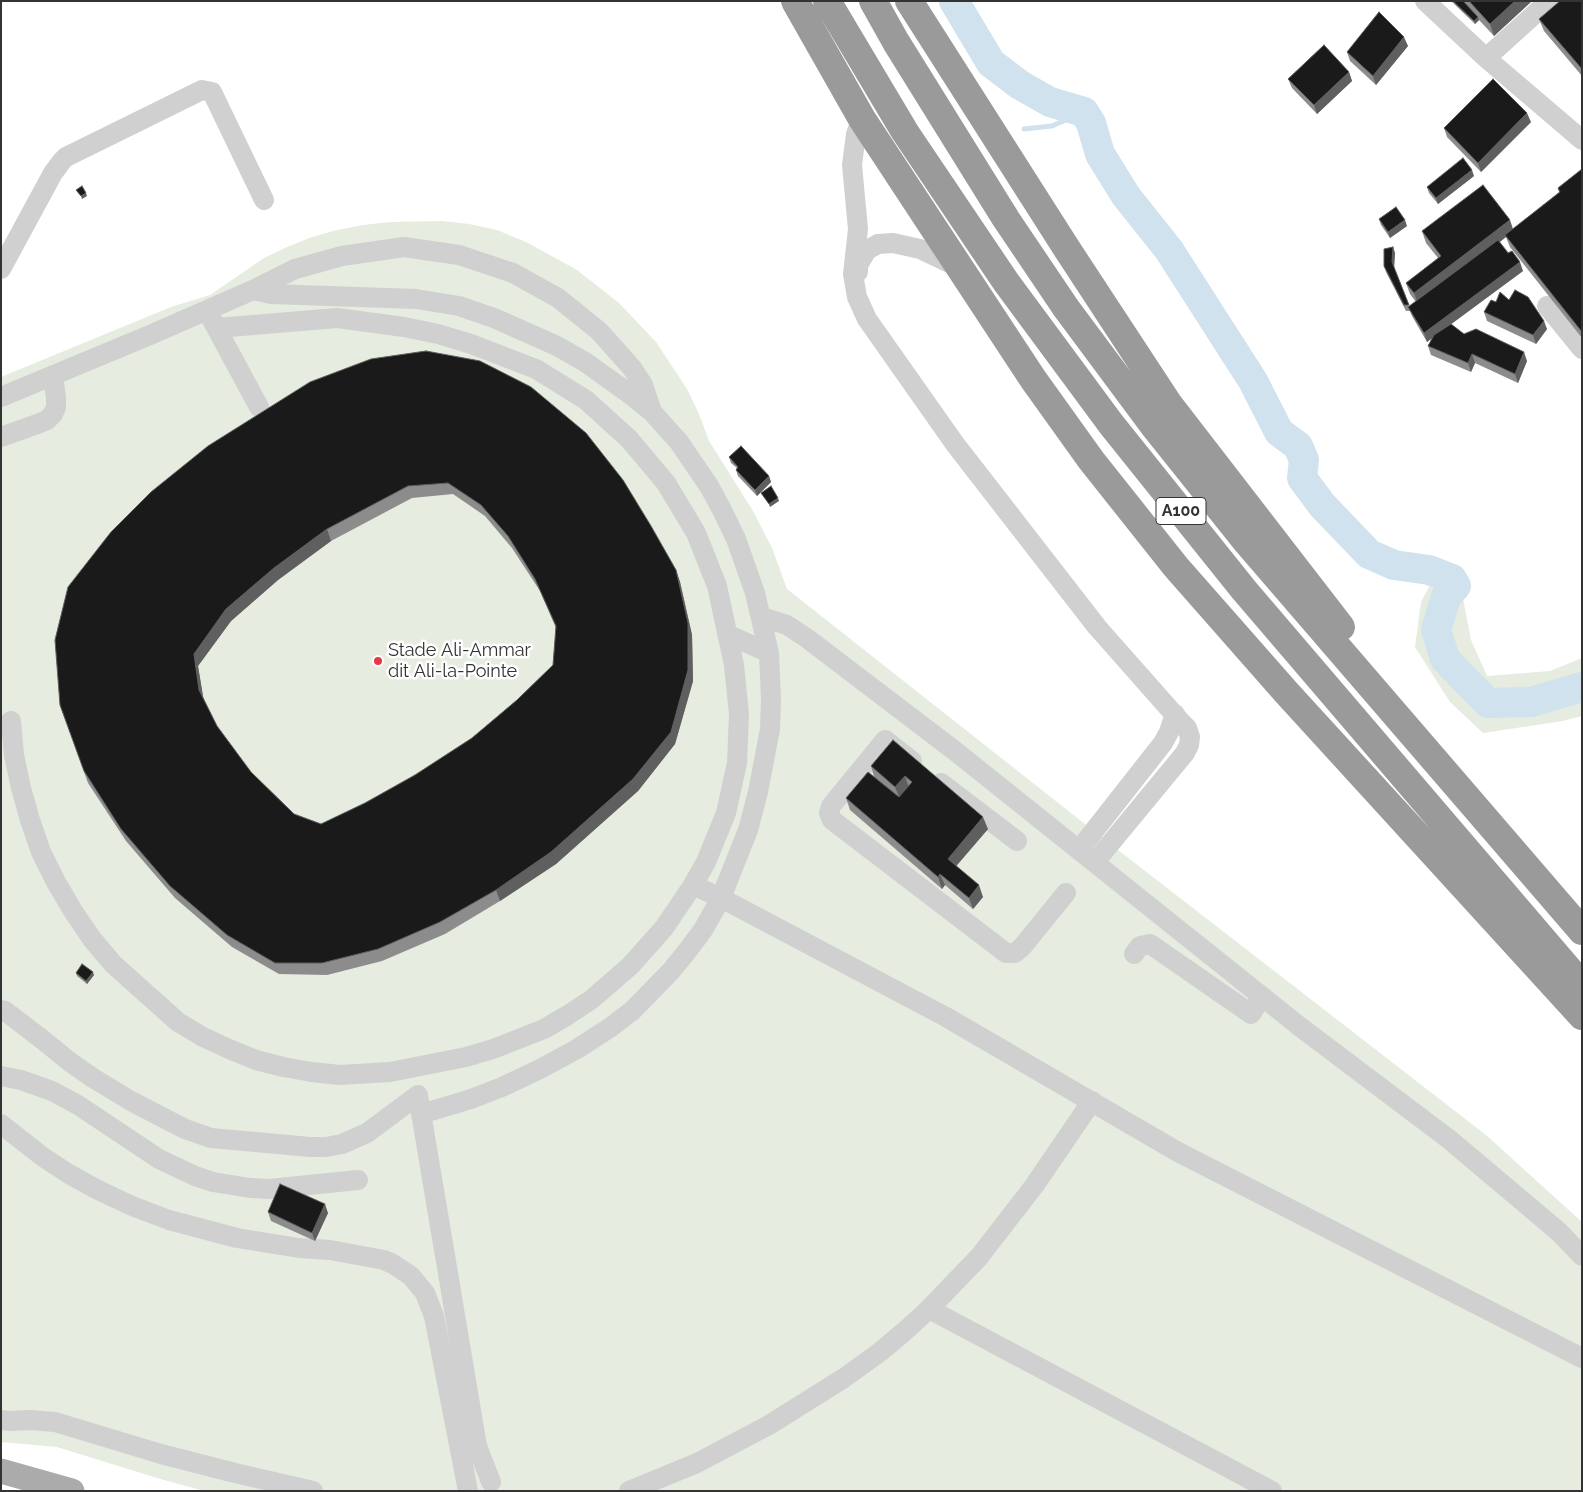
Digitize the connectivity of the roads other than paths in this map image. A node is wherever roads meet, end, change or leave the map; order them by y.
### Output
1 (784, 1) edge
2 (794, 1) edge
3 (827, 1) edge
4 (873, 1) edge
5 (909, 1) edge
6 (1424, 1) edge
7 (1548, 1) edge
8 (1486, 58) junction
9 (862, 119) junction
10 (1582, 140) edge
11 (264, 200) dead end
12 (960, 268) junction
13 (1, 269) edge
14 (253, 290) junction
15 (857, 297) junction
16 (1547, 306) edge
17 (206, 310) junction
18 (217, 328) junction
19 (1582, 349) edge
20 (53, 375) junction
21 (1, 397) edge
22 (259, 407) dead end
23 (652, 412) junction
24 (1, 437) edge
25 (762, 616) junction
26 (728, 634) junction
27 (769, 653) junction
28 (1174, 714) junction
29 (11, 721) dead end
30 (1444, 770) junction
31 (1017, 841) dead end
32 (1079, 850) junction
33 (1095, 862) junction
34 (693, 885) junction
35 (1066, 893) dead end
36 (721, 898) junction
37 (1582, 931) edge
38 (1134, 954) dead end
39 (1582, 985) edge
40 (1262, 996) junction
41 (1, 1010) edge
42 (1582, 1016) edge
43 (414, 1068) junction
44 (1, 1076) edge
45 (1092, 1101) junction
46 (420, 1104) junction
47 (1, 1124) edge
48 (358, 1180) dead end
49 (1582, 1256) edge
50 (929, 1310) junction
51 (1582, 1358) edge
52 (1, 1420) edge
53 (1, 1471) edge
54 (491, 1482) dead end
55 (72, 1491) edge
56 (313, 1491) edge
57 (468, 1491) edge
58 (629, 1491) edge
59 (1272, 1491) edge

1 - 9 highway
2 - 9 highway
3 - 39 highway, A100
4 - 30 highway, A100
5 - 30 highway
6 - 8 street
7 - 8 street
8 - 10 street
9 - 12 highway
9 - 15 street
11 - 13 street
12 - 15 street
12 - 42 highway
14 - 17 street
14 - 23 street
14 - 23 street
15 - 28 street
16 - 19 street
17 - 18 street
17 - 20 street
18 - 22 street
18 - 26 street
20 - 21 street
20 - 24 street
23 - 25 street
25 - 27 street
25 - 32 street
26 - 27 street
26 - 34 street
27 - 36 street
28 - 32 street
28 - 33 street
29 - 43 street
30 - 37 highway, A100
31 - 35 street
32 - 33 street
33 - 40 street
34 - 36 street
34 - 43 street
36 - 45 street
36 - 46 street
38 - 40 street
40 - 49 street
41 - 46 street
43 - 46 street
44 - 48 street
45 - 50 street
45 - 51 street
46 - 54 street
47 - 57 street
50 - 58 street
50 - 59 street
52 - 56 street
53 - 55 main road

